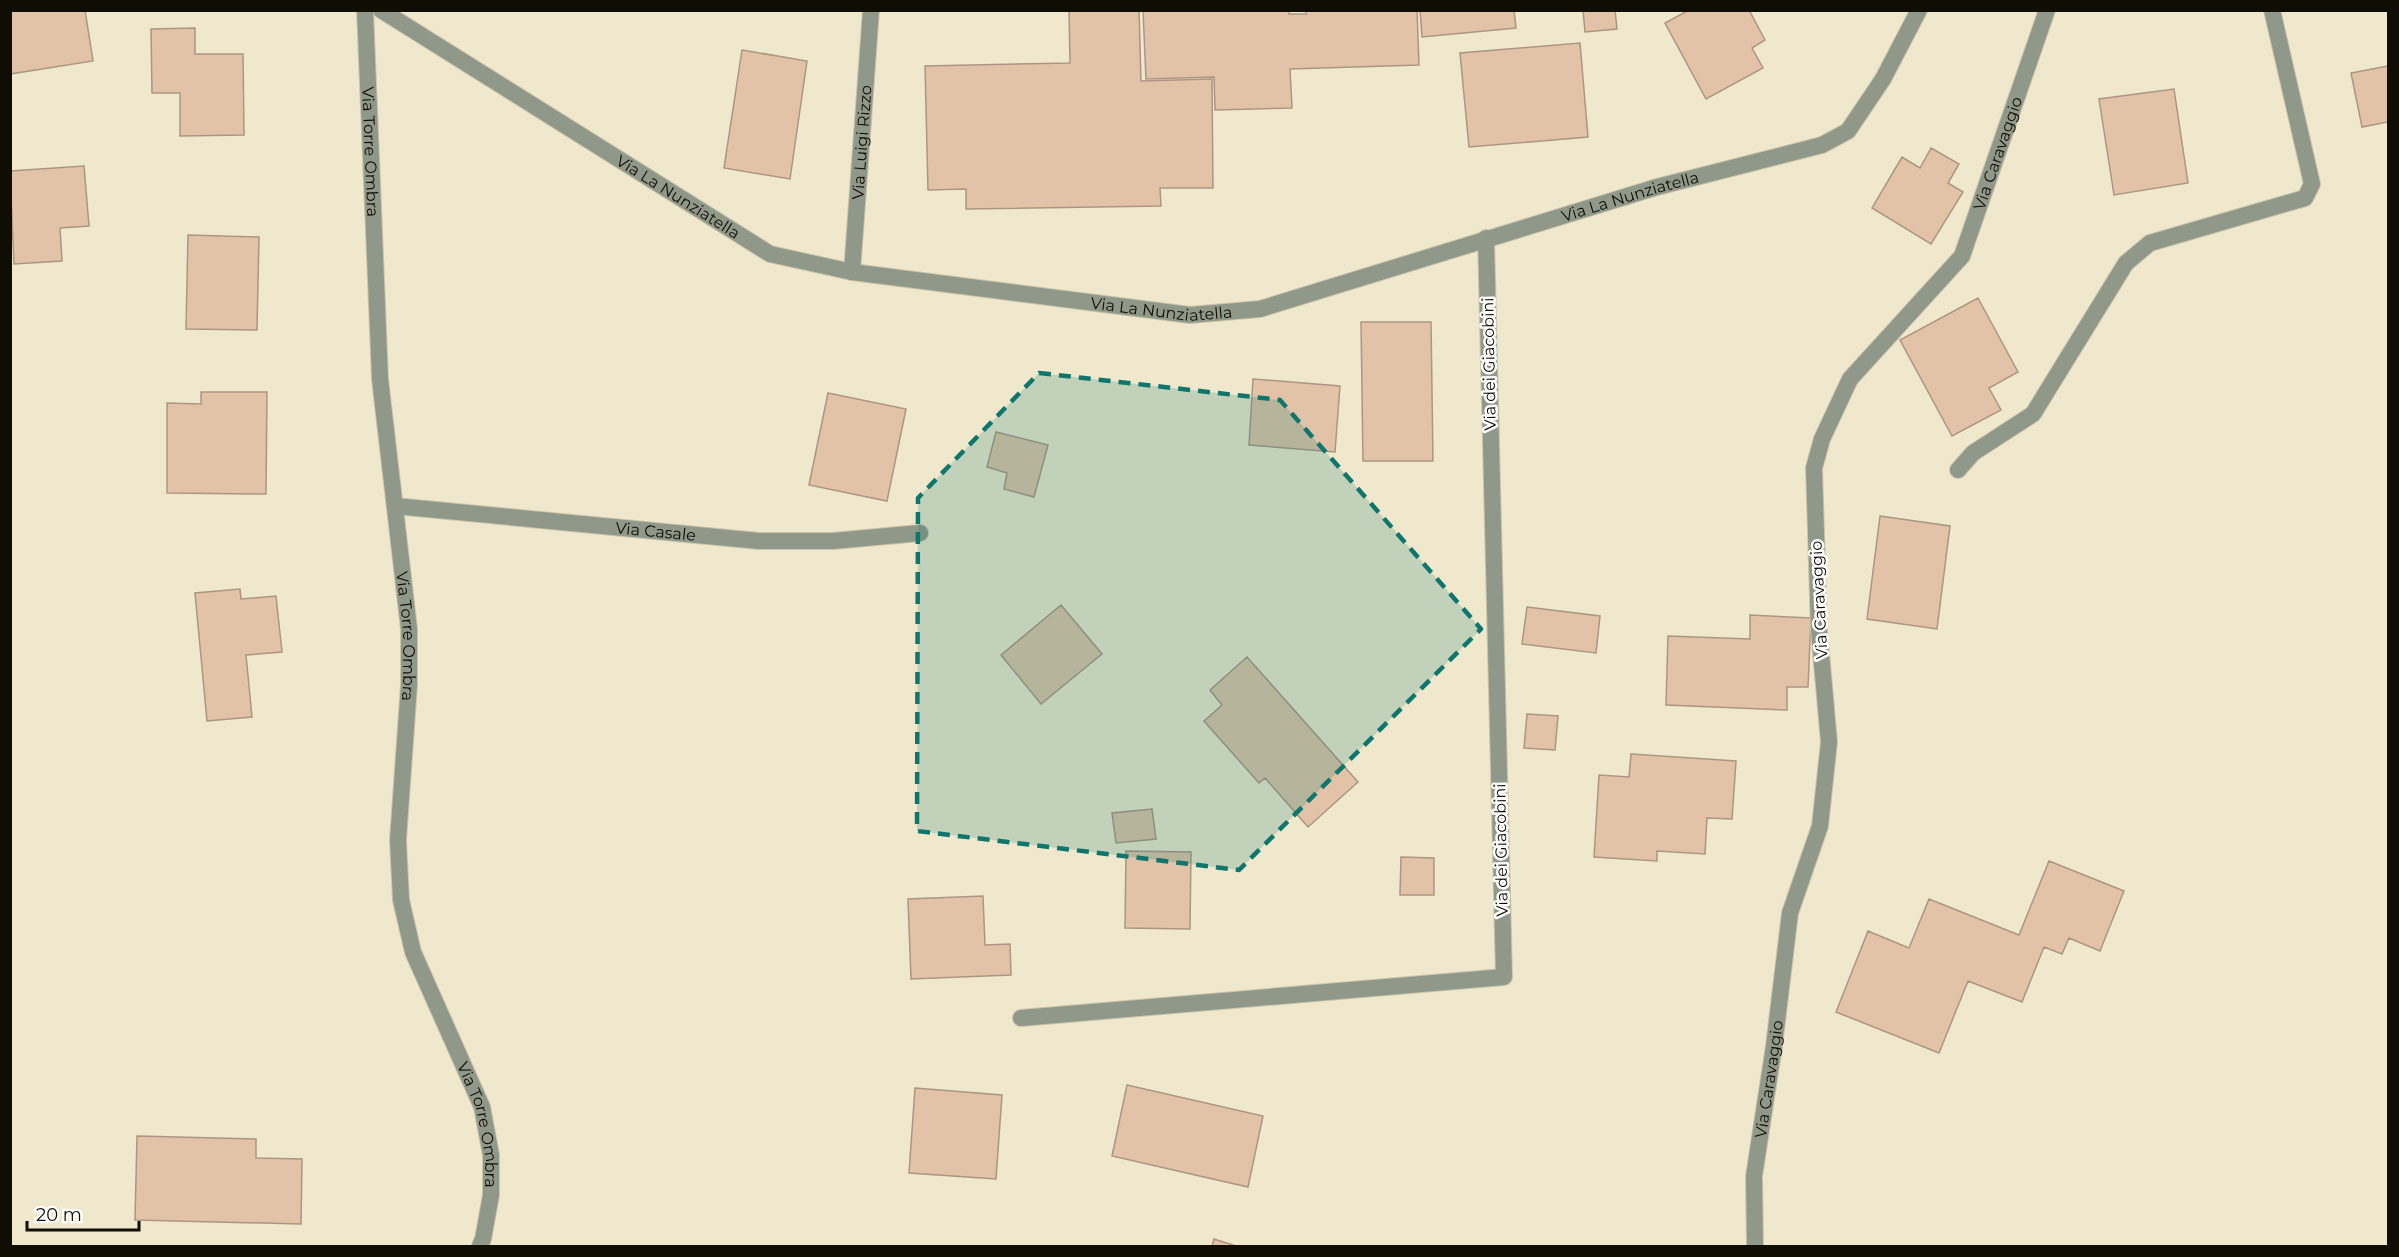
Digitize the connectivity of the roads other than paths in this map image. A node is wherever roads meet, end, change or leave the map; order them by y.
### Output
1 (365, 10) edge
2 (381, 10) edge
3 (871, 10) edge
4 (1919, 10) edge
5 (2047, 10) edge
6 (2272, 10) edge
7 (1486, 238) junction
8 (852, 272) junction
9 (1958, 470) dead end
10 (395, 506) junction
11 (920, 533) dead end
12 (1021, 1018) dead end
13 (480, 1246) edge
14 (1755, 1246) edge

1 - 10 street, Via Torre Ombra
2 - 8 street, Via La Nunziatella
3 - 8 street, Via Luigi Rizzo
4 - 7 street, Via La Nunziatella
5 - 14 street, Via Caravaggio
6 - 9 street
7 - 8 street, Via La Nunziatella
7 - 12 street, Via dei Giacobini
10 - 11 street, Via Casale
10 - 13 street, Via Torre Ombra

